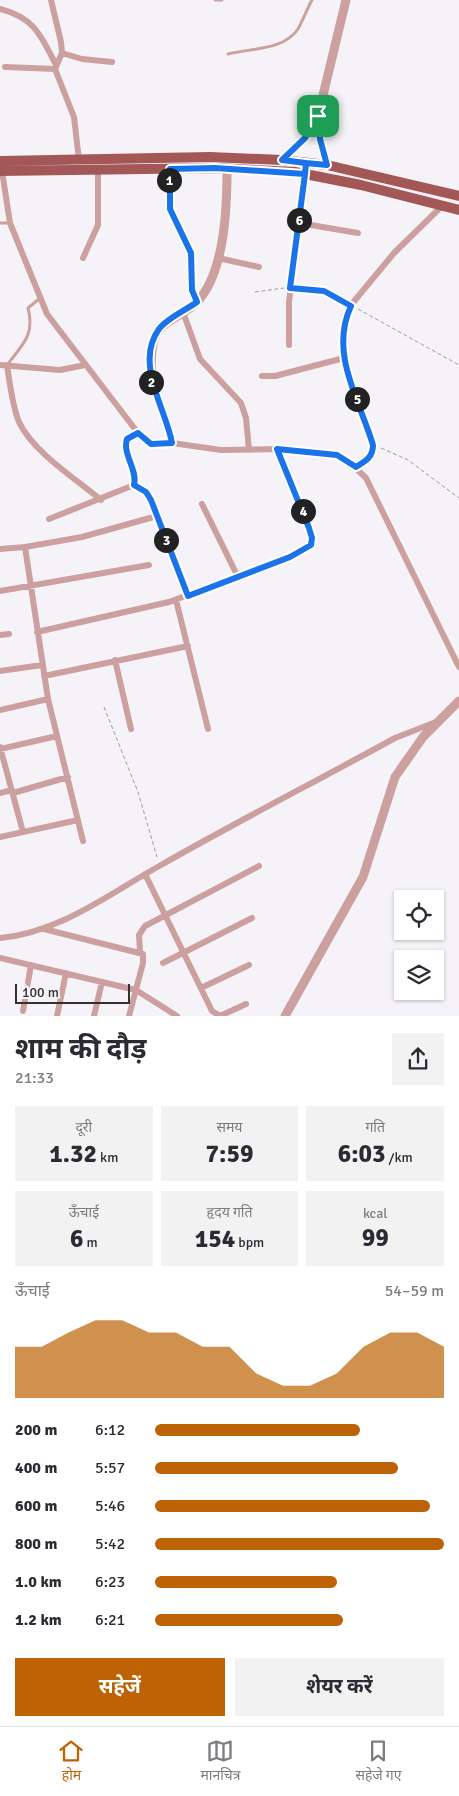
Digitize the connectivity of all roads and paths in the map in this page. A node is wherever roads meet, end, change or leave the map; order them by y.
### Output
1 (51, 0) edge
2 (215, 0) edge
3 (222, 0) edge
4 (311, 0) edge
5 (346, 0) edge
6 (0, 9) edge
7 (62, 53) junction
8 (228, 54) dead end
9 (112, 62) dead end
10 (5, 67) dead end
11 (56, 67) junction
12 (318, 116) junction
13 (79, 160) junction
14 (282, 160) junction
15 (327, 165) junction
16 (1, 168) edge
17 (305, 168) junction
18 (170, 169) junction
19 (227, 169) junction
20 (98, 170) junction
21 (459, 196) edge
22 (443, 205) junction
23 (459, 210) edge
24 (10, 223) junction
25 (299, 223) junction
26 (0, 224) edge
27 (358, 233) dead end
28 (83, 258) dead end
29 (218, 258) junction
30 (259, 266) dead end
31 (290, 288) junction
32 (255, 292) dead end
33 (39, 299) junction
34 (197, 302) junction
35 (351, 306) junction
36 (183, 312) junction
37 (288, 345) dead end
38 (344, 358) junction
39 (3, 365) edge
40 (86, 365) junction
41 (459, 365) edge
42 (262, 376) dead end
43 (138, 433) junction
44 (172, 443) junction
45 (373, 445) junction
46 (277, 449) junction
47 (249, 450) junction
48 (356, 467) junction
49 (134, 485) junction
50 (459, 498) edge
51 (101, 500) junction
52 (202, 504) dead end
53 (157, 516) junction
54 (49, 519) dead end
55 (25, 547) junction
56 (0, 549) edge
57 (149, 565) dead end
58 (238, 577) junction
59 (30, 587) junction
60 (0, 590) edge
61 (188, 596) junction
62 (176, 600) junction
63 (37, 632) junction
64 (9, 634) dead end
65 (0, 635) edge
66 (188, 646) junction
67 (116, 660) junction
68 (42, 665) junction
69 (459, 667) edge
70 (0, 671) edge
71 (44, 676) junction
72 (48, 699) junction
73 (459, 701) edge
74 (104, 707) dead end
75 (0, 710) edge
76 (436, 722) junction
77 (131, 729) dead end
78 (208, 729) dead end
79 (57, 736) junction
80 (0, 749) edge
81 (68, 777) junction
82 (12, 791) junction
83 (0, 793) edge
84 (78, 820) junction
85 (23, 832) junction
86 (0, 837) edge
87 (84, 841) dead end
88 (160, 865) junction
89 (259, 866) dead end
90 (144, 874) junction
91 (165, 915) junction
92 (252, 918) dead end
93 (44, 929) junction
94 (0, 938) edge
95 (140, 952) junction
96 (183, 953) junction
97 (0, 958) edge
98 (163, 963) dead end
99 (31, 965) junction
100 (249, 965) dead end
101 (66, 973) junction
102 (102, 982) junction
103 (201, 988) junction
104 (136, 990) junction
105 (246, 1004) dead end
106 (22, 1011) dead end
107 (57, 1016) edge
108 (94, 1016) edge
109 (129, 1016) edge
110 (177, 1016) edge
111 (284, 1016) edge

1 - 7 street
2 - 3 lane
4 - 8 lane
5 - 12 street
6 - 11 street
7 - 9 street
7 - 11 street
10 - 11 street
11 - 13 street
12 - 14 street
12 - 15 street
13 - 14 main road
13 - 16 main road
14 - 17 main road
15 - 17 main road
15 - 21 main road
16 - 20 main road
16 - 24 street
17 - 19 main road
17 - 22 main road
17 - 25 street
18 - 19 main road
18 - 20 main road
18 - 34 street
19 - 29 street
20 - 28 street
22 - 23 main road
22 - 35 street
24 - 26 lane
24 - 33 street
25 - 27 street
25 - 31 street
29 - 30 street
29 - 34 street
31 - 32 path
31 - 35 path
31 - 37 street
33 - 39 lane
33 - 40 street
34 - 36 street
35 - 38 street
35 - 41 path
36 - 44 street
36 - 47 street
38 - 42 street
38 - 45 street
39 - 40 street
39 - 51 street
40 - 43 street
43 - 44 street
43 - 49 street
44 - 47 street
45 - 48 street
45 - 50 path
46 - 47 street
46 - 48 street
46 - 58 street
48 - 69 street
49 - 51 street
49 - 53 street
51 - 54 street
52 - 58 street
53 - 55 street
53 - 61 street
55 - 56 street
55 - 59 street
57 - 59 street
58 - 61 street
59 - 60 street
59 - 63 street
61 - 62 street
62 - 63 street
62 - 66 street
63 - 68 street
64 - 65 street
66 - 67 street
66 - 78 street
67 - 71 street
67 - 77 street
68 - 70 street
68 - 71 street
71 - 72 street
72 - 75 street
72 - 79 street
73 - 76 street
74 - 88 path
76 - 88 street
76 - 111 street
79 - 80 street
79 - 81 street
80 - 82 street
81 - 82 street
81 - 84 street
82 - 83 street
82 - 85 street
84 - 85 street
84 - 87 street
85 - 86 street
88 - 90 street
89 - 91 street
90 - 91 street
90 - 93 street
91 - 95 street
91 - 96 street
92 - 96 street
93 - 94 street
93 - 95 street
95 - 104 street
96 - 98 street
96 - 103 street
97 - 99 street
99 - 101 street
99 - 106 street
100 - 103 street
101 - 102 street
101 - 107 street
102 - 104 street
102 - 108 street
103 - 105 street
104 - 109 street
104 - 110 street

